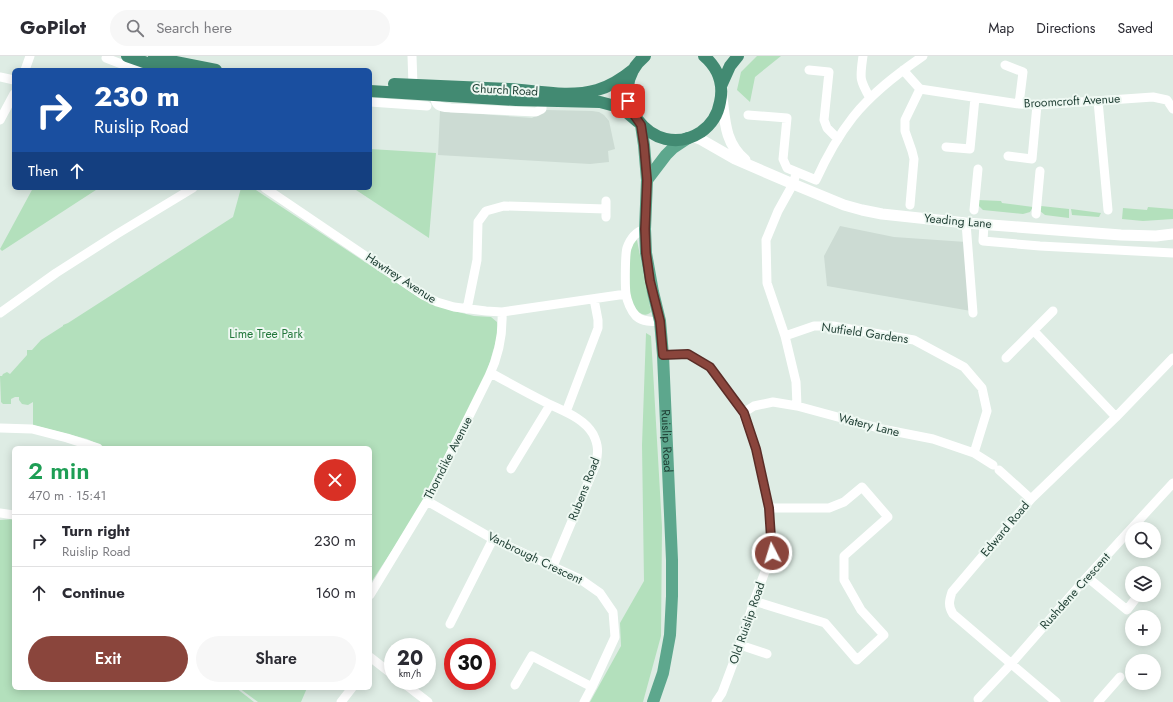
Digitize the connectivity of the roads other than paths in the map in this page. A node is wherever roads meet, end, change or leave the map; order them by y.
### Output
1 (30, 56) edge
2 (127, 56) edge
3 (154, 56) edge
4 (412, 56) edge
5 (646, 56) edge
6 (704, 56) edge
7 (738, 56) edge
8 (863, 56) edge
9 (922, 56) edge
10 (106, 58) dead end
11 (1005, 65) dead end
12 (26, 68) edge
13 (131, 68) edge
14 (166, 68) edge
15 (206, 68) edge
16 (634, 69) junction
17 (808, 70) dead end
18 (903, 70) junction
19 (0, 77) edge
20 (12, 80) edge
21 (372, 83) edge
22 (413, 85) junction
23 (920, 89) junction
24 (372, 91) edge
25 (722, 91) junction
26 (12, 98) edge
27 (870, 98) junction
28 (975, 98) junction
29 (1098, 101) junction
30 (372, 102) edge
31 (1019, 104) junction
32 (1037, 105) junction
33 (427, 106) dead end
34 (1173, 109) edge
35 (748, 114) dead end
36 (0, 120) edge
37 (639, 124) junction
38 (690, 137) junction
39 (838, 139) junction
40 (946, 147) dead end
41 (1008, 156) dead end
42 (752, 166) junction
43 (978, 169) dead end
44 (1040, 171) dead end
45 (797, 172) junction
46 (647, 180) junction
47 (793, 184) junction
48 (190, 190) edge
49 (268, 190) edge
50 (910, 205) dead end
51 (606, 209) dead end
52 (974, 210) dead end
53 (1108, 210) dead end
54 (1036, 214) dead end
55 (966, 223) junction
56 (984, 224) junction
57 (645, 229) junction
58 (1173, 234) edge
59 (1173, 254) edge
60 (626, 294) junction
61 (594, 299) junction
62 (467, 309) junction
63 (1053, 311) dead end
64 (502, 312) junction
65 (973, 312) dead end
66 (0, 314) edge
67 (660, 321) junction
68 (1034, 331) junction
69 (785, 336) junction
70 (663, 355) junction
71 (1006, 358) dead end
72 (1173, 358) edge
73 (491, 373) junction
74 (550, 405) junction
75 (796, 406) junction
76 (566, 412) junction
77 (744, 413) junction
78 (1116, 417) junction
79 (0, 428) edge
80 (92, 446) edge
81 (974, 453) junction
82 (511, 469) dead end
83 (1173, 484) edge
84 (1031, 499) junction
85 (427, 501) junction
86 (769, 508) junction
87 (0, 513) edge
88 (12, 515) edge
89 (493, 539) junction
90 (553, 566) junction
91 (1087, 577) junction
92 (372, 592) edge
93 (754, 601) junction
94 (1133, 602) edge
95 (450, 624) dead end
96 (740, 645) junction
97 (767, 654) dead end
98 (372, 661) edge
99 (1011, 664) junction
100 (384, 669) edge
101 (1120, 677) dead end
102 (515, 685) dead end
103 (592, 687) junction
104 (350, 690) edge
105 (411, 690) edge
106 (978, 699) dead end
107 (341, 702) edge
108 (426, 702) edge
109 (584, 702) edge
110 (653, 702) edge
111 (716, 702) edge
112 (1056, 702) edge
113 (1098, 702) edge

1 - 12 street
2 - 14 highway
3 - 15 highway
4 - 22 street
5 - 16 highway
6 - 25 highway
7 - 25 highway
8 - 27 street
9 - 18 street
10 - 13 street
11 - 31 street
16 - 22 highway, Church Road
16 - 37 highway
17 - 39 street
18 - 23 street
18 - 27 street
19 - 20 street
21 - 22 highway, Church Road
23 - 28 street, Broomcroft Avenue
23 - 50 street
24 - 37 highway, Church Road
25 - 38 highway
25 - 42 street, Yeading Lane
26 - 36 street
27 - 39 street
28 - 31 street, Broomcroft Avenue
28 - 40 street
29 - 32 street, Broomcroft Avenue
29 - 34 street, Broomcroft Avenue
29 - 53 street
30 - 33 street
31 - 32 street, Broomcroft Avenue
32 - 41 street
35 - 45 street
37 - 38 highway, Church Road
37 - 46 main road, Ruislip Road
38 - 42 street, Yeading Lane
38 - 46 main road
39 - 45 street
42 - 47 street, Yeading Lane
43 - 52 street
44 - 54 street
45 - 47 street
46 - 57 main road, Ruislip Road
47 - 55 street, Yeading Lane
47 - 69 street
48 - 66 street
49 - 62 street, Hawtrey Avenue
51 - 62 street
55 - 56 street, Yeading Lane
55 - 65 street
56 - 58 street, Yeading Lane
56 - 59 street
57 - 60 street
57 - 67 main road, Ruislip Road
60 - 61 street, Hawtrey Avenue
60 - 67 street
61 - 64 street, Hawtrey Avenue
61 - 76 street
62 - 64 street, Hawtrey Avenue
63 - 68 street
64 - 73 street, Thorndike Avenue
67 - 70 main road, Ruislip Road
68 - 71 street
68 - 78 street
69 - 75 street
69 - 81 street, Nutfield Gardens
70 - 77 street, Old Ruislip Road
70 - 110 main road, Ruislip Road
72 - 78 street, Edward Road
73 - 74 street, Rubens Road
73 - 85 street, Thorndike Avenue
74 - 76 street, Rubens Road
74 - 82 street
75 - 77 street, Watery Lane
75 - 81 street, Watery Lane
76 - 90 street, Rubens Road
77 - 86 street, Old Ruislip Road
78 - 84 street, Edward Road
79 - 80 street
81 - 84 street, Watery Lane
83 - 91 street, Rushdene Crescent
84 - 99 street, Edward Road
85 - 89 street, Vanbrough Crescent
85 - 92 street, Thorndike Avenue
86 - 93 street, Old Ruislip Road
86 - 93 street
87 - 88 street
89 - 90 street, Vanbrough Crescent
89 - 95 street
90 - 103 street, Vanbrough Crescent
91 - 94 street
91 - 99 street, Rushdene Crescent
93 - 96 street, Old Ruislip Road
96 - 97 street
96 - 111 street, Old Ruislip Road
98 - 100 street
99 - 106 street, Rushdene Crescent
99 - 112 street, Edward Road
101 - 113 street
102 - 103 street
103 - 109 street, Vanbrough Crescent
104 - 107 street
105 - 108 street

